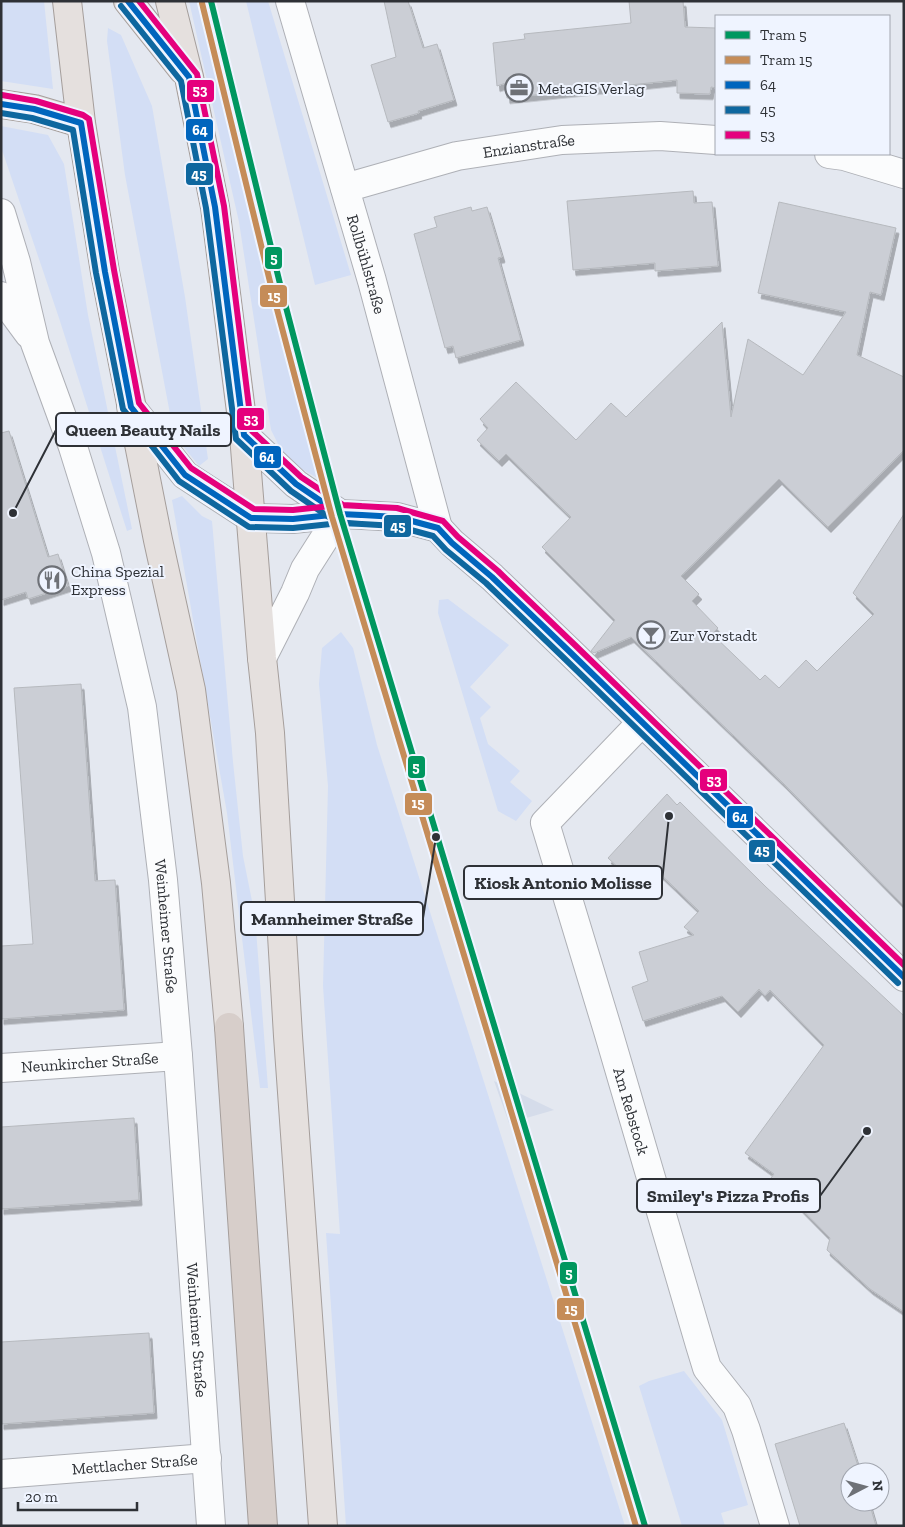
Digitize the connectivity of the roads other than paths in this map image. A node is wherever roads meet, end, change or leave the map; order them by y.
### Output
1 (67, 1) edge
2 (128, 1) edge
3 (170, 1) edge
4 (290, 1) edge
5 (189, 76) junction
6 (1, 104) edge
7 (81, 124) junction
8 (715, 140) edge
9 (836, 155) edge
10 (904, 174) edge
11 (344, 188) junction
12 (1, 213) edge
13 (1, 296) edge
14 (35, 343) junction
15 (132, 407) junction
16 (244, 435) junction
17 (340, 514) junction
18 (250, 518) junction
19 (438, 528) junction
20 (262, 658) junction
21 (642, 722) junction
22 (899, 961) edge
23 (229, 1027) joint
24 (178, 1056) junction
25 (1, 1068) edge
26 (207, 1458) junction
27 (1, 1474) edge
28 (211, 1526) edge
29 (263, 1526) edge
30 (323, 1526) edge
31 (775, 1526) edge

1 - 7 main road
2 - 5 main road
3 - 5 main road
4 - 11 street, Rollbühlstraße
5 - 16 main road
6 - 7 main road
7 - 15 main road
8 - 11 street, Enzianstraße
9 - 10 street
11 - 19 street, Rollbühlstraße
12 - 14 street, Weinheimer Straße
13 - 14 street, Weinheimer Straße
14 - 24 street, Weinheimer Straße
15 - 18 street
15 - 23 main road
16 - 17 street
16 - 18 main road
17 - 18 street
17 - 19 street
17 - 20 street
18 - 20 main road
19 - 21 street
20 - 30 main road
21 - 22 street
21 - 31 street, Am Rebstock
23 - 29 highway
24 - 25 street, Neunkircher Straße
24 - 26 street, Weinheimer Straße
26 - 27 street, Mettlacher Straße
26 - 28 street, Weinheimer Straße

